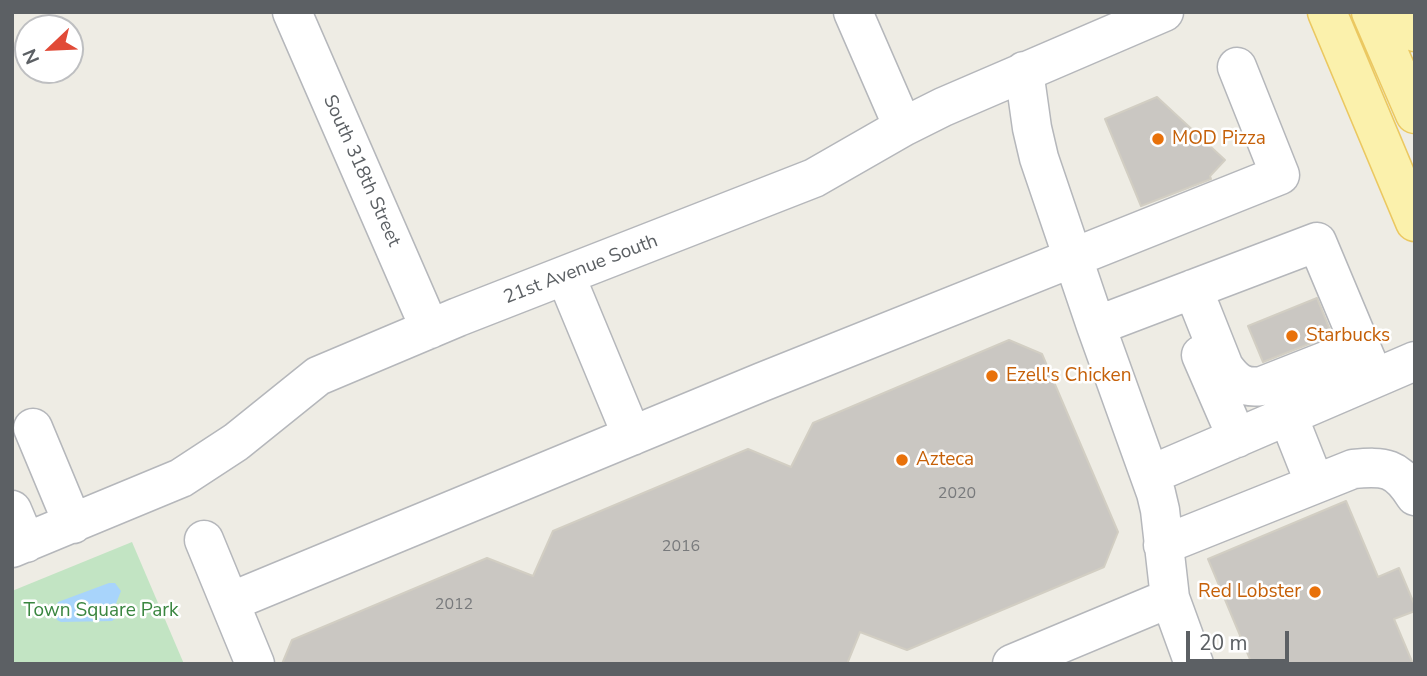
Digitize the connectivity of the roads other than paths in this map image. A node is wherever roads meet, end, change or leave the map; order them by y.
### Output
1 (292, 12) edge
2 (853, 12) edge
3 (1164, 12) edge
4 (1327, 12) edge
5 (1371, 12) edge
6 (1406, 12) edge
7 (1415, 32) edge
8 (1237, 67) dead end
9 (1024, 71) junction
10 (1415, 114) edge
11 (903, 127) junction
12 (1415, 222) edge
13 (1072, 257) junction
14 (566, 276) junction
15 (1184, 292) junction
16 (1096, 326) junction
17 (430, 329) junction
18 (1415, 361) edge
19 (1368, 363) junction
20 (1289, 416) junction
21 (33, 428) dead end
22 (632, 436) junction
23 (1237, 438) junction
24 (1150, 475) junction
25 (1315, 484) junction
26 (1415, 496) edge
27 (73, 524) junction
28 (17, 534) edge
29 (204, 540) dead end
30 (1163, 545) junction
31 (1170, 598) junction
32 (230, 602) junction
33 (255, 664) edge
34 (1012, 664) edge
35 (1194, 664) edge

1 - 17 street, South 318th Street
2 - 11 street
3 - 9 street, 21st Avenue South
4 - 12 main road
5 - 10 main road
6 - 7 main road
8 - 13 street
9 - 11 street, 21st Avenue South
9 - 13 street
11 - 14 street, 21st Avenue South
13 - 16 street
13 - 22 street
14 - 17 street, 21st Avenue South
14 - 22 street
15 - 16 street
15 - 19 street
15 - 19 street
15 - 23 street
16 - 24 street
17 - 27 street, 21st Avenue South
18 - 19 street
19 - 20 street
20 - 23 street
20 - 25 street
21 - 27 street
22 - 32 street
23 - 24 street
24 - 30 street
25 - 26 street
25 - 30 street
27 - 28 street, 21st Avenue South
29 - 32 street
30 - 31 street
31 - 34 street
31 - 35 street
32 - 33 street

